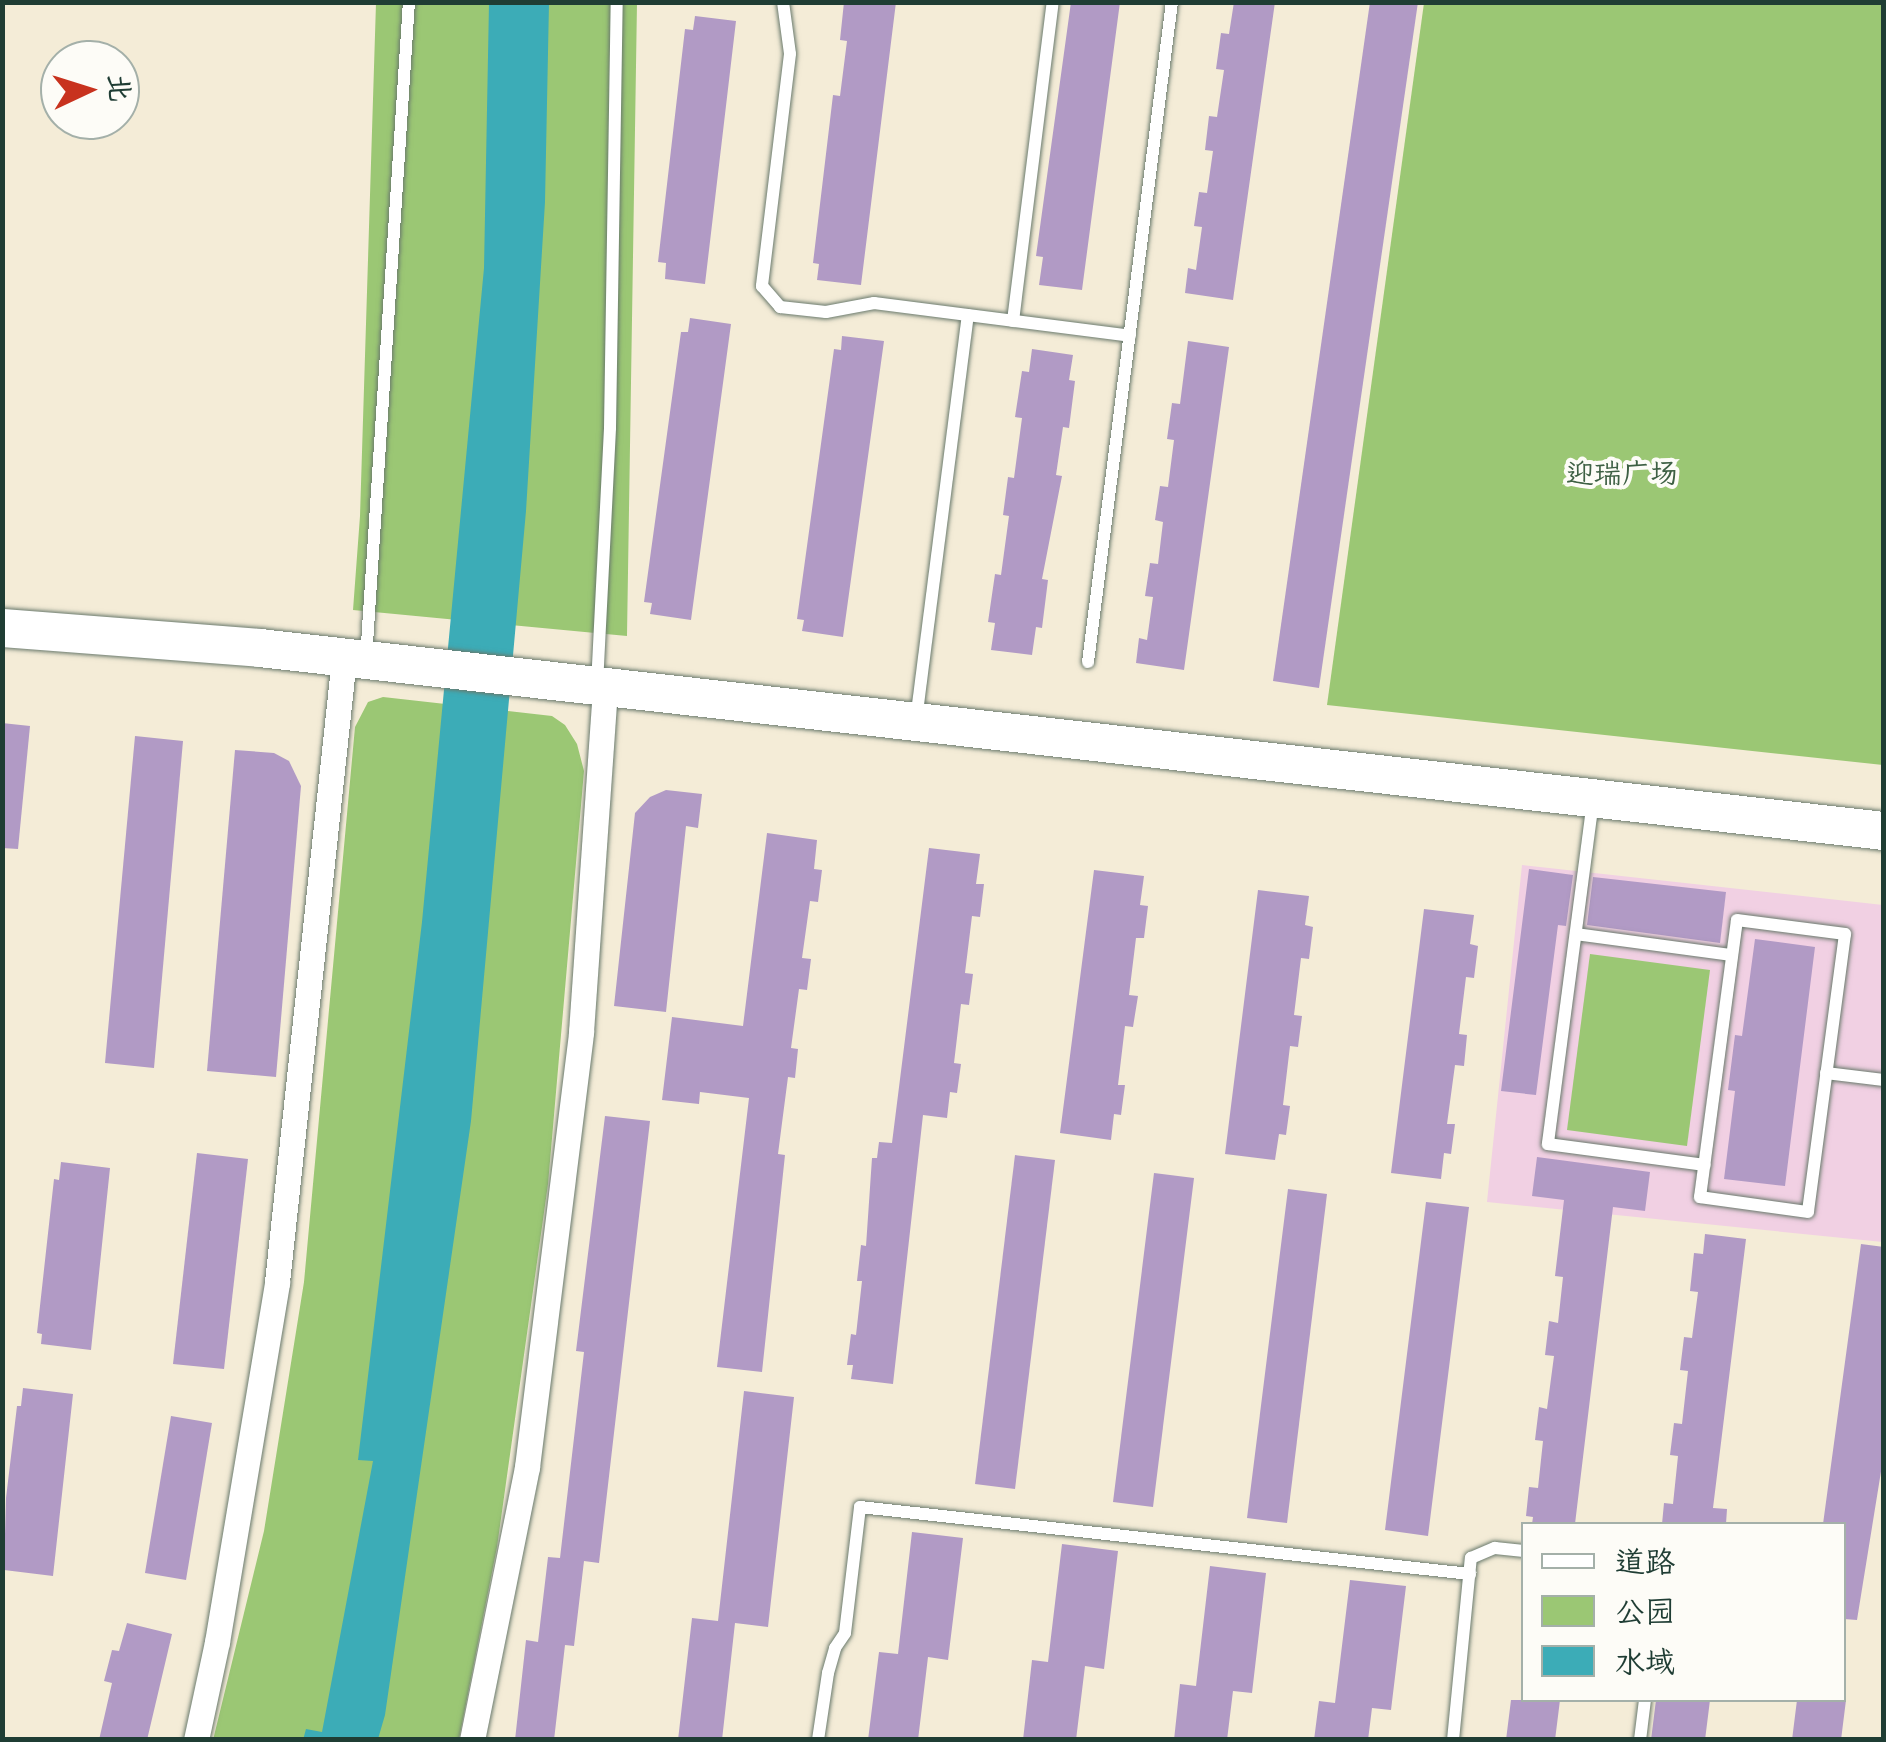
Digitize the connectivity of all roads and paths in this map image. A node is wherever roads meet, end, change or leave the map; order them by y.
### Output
1 (409, 2) edge
2 (617, 2) edge
3 (783, 2) edge
4 (1053, 2) edge
5 (1172, 2) edge
6 (968, 316) junction
7 (1013, 322) junction
8 (1130, 336) junction
9 (2, 628) edge
10 (355, 659) junction
11 (1088, 662) dead end
12 (601, 686) junction
13 (916, 722) junction
14 (1594, 798) junction
15 (1884, 831) edge
16 (1576, 934) junction
17 (1732, 954) junction
18 (1826, 1073) junction
19 (1884, 1080) edge
20 (1705, 1165) junction
21 (1521, 1551) edge
22 (1470, 1574) junction
23 (1644, 1702) edge
24 (196, 1740) edge
25 (472, 1740) edge
26 (818, 1740) edge
27 (1453, 1740) edge
28 (1640, 1740) edge

1 - 10 lane
2 - 12 lane
3 - 6 lane
4 - 7 lane
5 - 8 lane
6 - 7 lane
6 - 13 lane
7 - 8 lane
8 - 11 lane
9 - 10 street
10 - 12 street
10 - 24 street
12 - 13 street
12 - 25 street
13 - 14 street
14 - 15 street
14 - 16 lane
16 - 17 lane
16 - 20 lane
17 - 18 lane
17 - 20 lane
18 - 19 lane
18 - 20 lane
21 - 22 lane
22 - 26 lane
22 - 27 lane
23 - 28 lane

